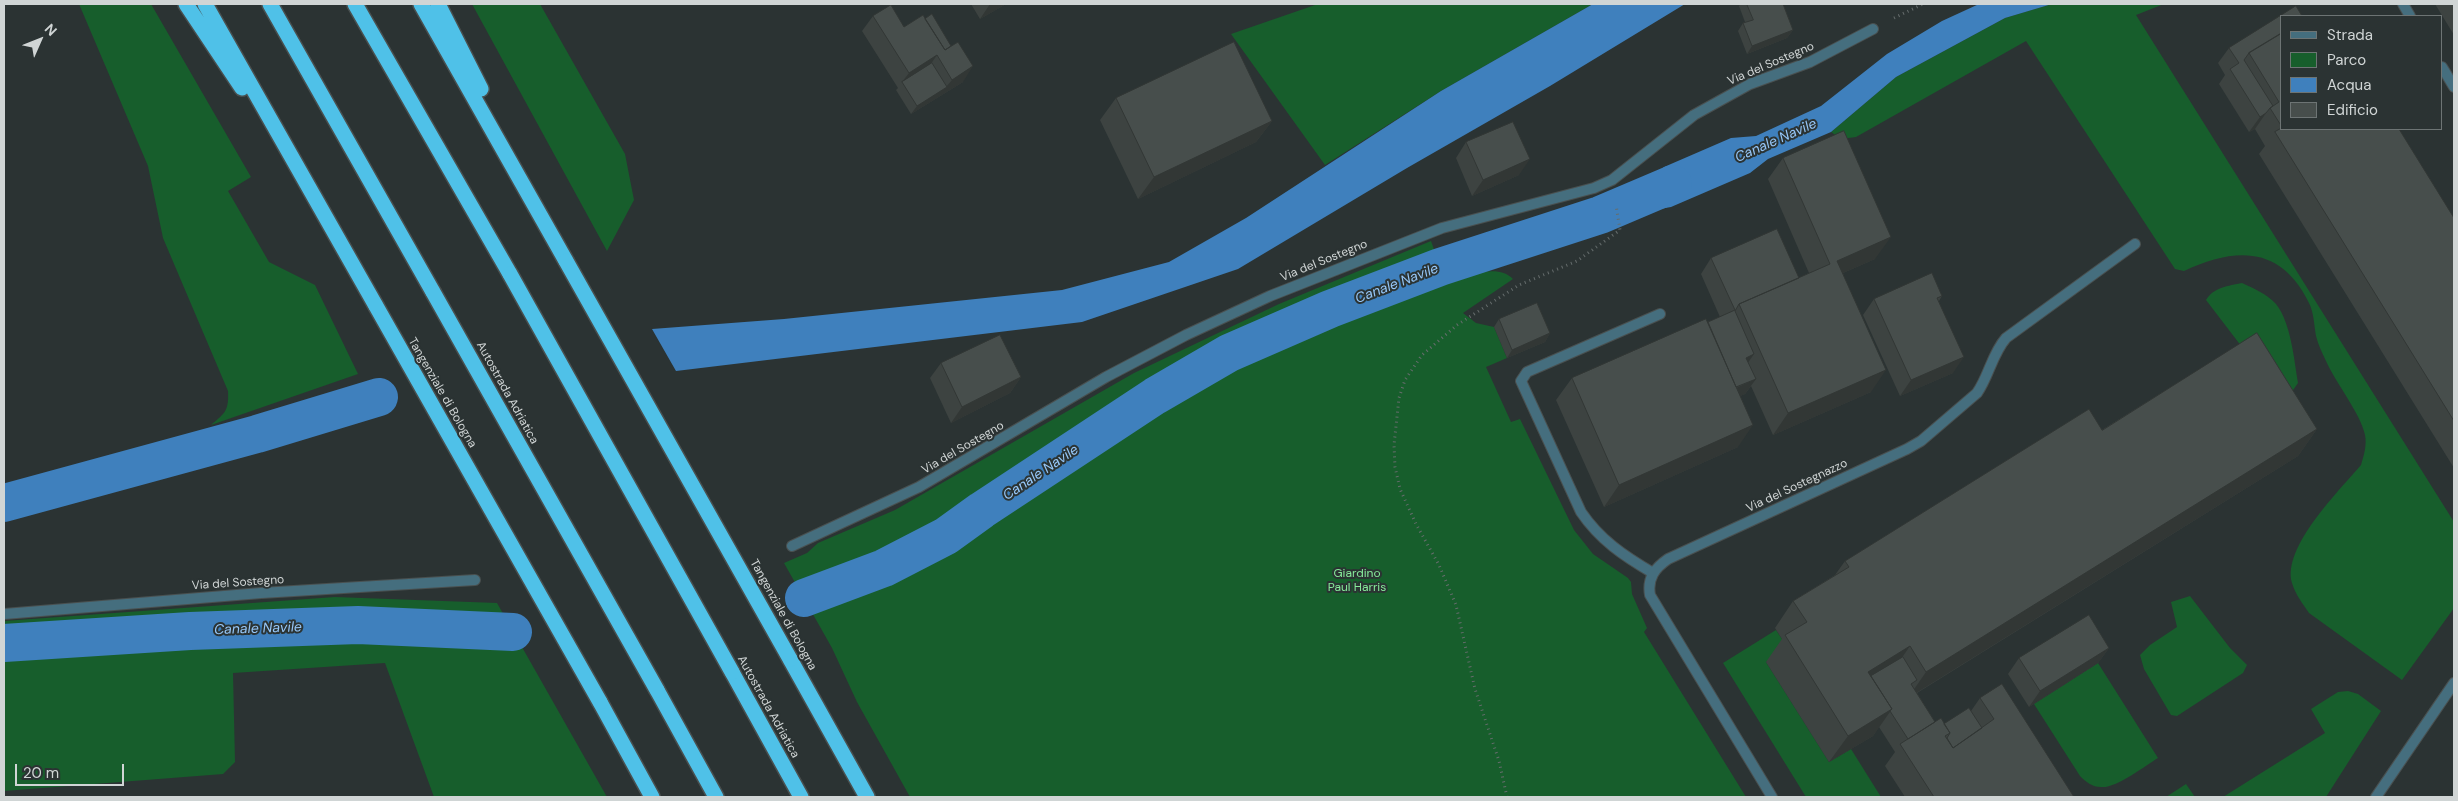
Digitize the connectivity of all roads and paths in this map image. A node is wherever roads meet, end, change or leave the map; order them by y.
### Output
1 (186, 4) edge
2 (205, 4) edge
3 (270, 4) edge
4 (355, 4) edge
5 (421, 4) edge
6 (438, 4) edge
7 (1923, 4) edge
8 (2403, 4) edge
9 (2409, 15) edge
10 (1873, 29) joint
11 (2443, 69) edge
12 (2454, 87) edge
13 (308, 186) junction
14 (1615, 199) dead end
15 (2135, 244) dead end
16 (562, 254) junction
17 (1660, 314) dead end
18 (792, 546) dead end
19 (1654, 573) junction
20 (475, 580) dead end
21 (4, 614) edge
22 (2454, 683) edge
23 (652, 797) edge
24 (716, 797) edge
25 (801, 797) edge
26 (867, 797) edge
27 (1508, 797) edge
28 (1772, 797) edge
29 (2376, 797) edge

1 - 13 highway
2 - 13 highway, Tangenziale di Bologna
3 - 24 highway, Autostrada Adriatica, bridge
4 - 25 highway, Autostrada Adriatica, bridge
5 - 16 highway, Tangenziale di Bologna
6 - 16 highway
7 - 10 path
8 - 9 street
10 - 18 street, Via del Sostegno
11 - 12 street
13 - 23 highway, Tangenziale di Bologna, bridge
14 - 27 path
15 - 19 street, Via del Sostegnazzo
16 - 26 highway, Tangenziale di Bologna, bridge
17 - 19 street
19 - 28 street
20 - 21 street, Via del Sostegno
22 - 29 street

